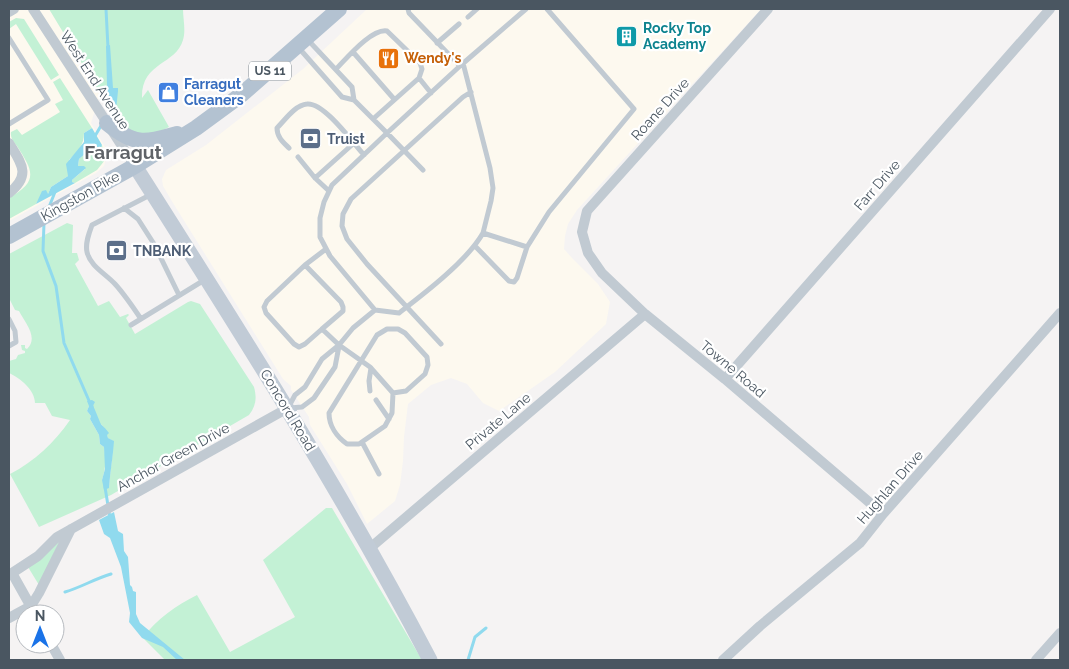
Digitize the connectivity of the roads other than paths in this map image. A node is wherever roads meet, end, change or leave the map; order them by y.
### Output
1 (14, 9) edge
2 (33, 9) edge
3 (339, 9) edge
4 (408, 9) edge
5 (477, 9) edge
6 (526, 9) edge
7 (547, 9) edge
8 (768, 9) edge
9 (1050, 9) edge
10 (9, 12) edge
11 (468, 17) dead end
12 (458, 24) dead end
13 (9, 38) edge
14 (302, 42) junction
15 (438, 43) junction
16 (353, 52) junction
17 (462, 65) junction
18 (336, 69) junction
19 (419, 78) junction
20 (471, 92) junction
21 (430, 93) junction
22 (394, 99) junction
23 (354, 100) junction
24 (373, 119) junction
25 (106, 121) junction
26 (9, 124) edge
27 (196, 128) junction
28 (387, 133) junction
29 (9, 143) edge
30 (354, 143) junction
31 (289, 148) dead end
32 (404, 150) junction
33 (364, 155) junction
34 (298, 157) dead end
35 (135, 166) junction
36 (423, 170) dead end
37 (315, 178) junction
38 (329, 191) junction
39 (9, 193) edge
40 (152, 194) junction
41 (124, 208) junction
42 (582, 232) joint
43 (483, 233) junction
44 (9, 236) edge
45 (475, 246) junction
46 (527, 246) junction
47 (326, 249) junction
48 (305, 265) junction
49 (206, 279) junction
50 (179, 296) junction
51 (406, 307) junction
52 (375, 310) junction
53 (1060, 313) edge
54 (645, 314) junction
55 (9, 319) edge
56 (141, 319) junction
57 (131, 325) dead end
58 (322, 329) junction
59 (441, 344) dead end
60 (339, 345) junction
61 (9, 346) edge
62 (362, 361) junction
63 (371, 368) junction
64 (724, 379) junction
65 (370, 391) dead end
66 (393, 393) junction
67 (376, 400) dead end
68 (288, 408) junction
69 (389, 419) junction
70 (362, 442) junction
71 (379, 474) dead end
72 (883, 514) junction
73 (71, 529) junction
74 (370, 548) junction
75 (10, 571) edge
76 (29, 604) edge
77 (35, 604) edge
78 (1060, 633) edge
79 (430, 660) edge
80 (723, 660) edge
81 (1036, 660) edge

1 - 10 street
2 - 25 street, West End Avenue
3 - 14 main road, Kingston Pike / US 11
4 - 15 lane
5 - 11 lane
6 - 17 lane
7 - 46 lane
8 - 42 street, Roane Drive
9 - 64 street, Farr Drive
12 - 15 lane
13 - 26 lane
14 - 18 lane
14 - 23 lane
14 - 27 main road, Kingston Pike / US 11
15 - 17 lane
16 - 18 lane
16 - 19 lane
16 - 22 lane
17 - 20 lane
17 - 21 lane
18 - 23 lane
19 - 21 lane
19 - 22 lane
20 - 32 lane
20 - 43 lane
21 - 28 lane
22 - 24 lane
23 - 24 lane
24 - 28 lane
25 - 27 main road
25 - 35 street, West End Avenue
27 - 35 main road, Kingston Pike / US 11
28 - 32 lane
28 - 33 lane
29 - 39 street
30 - 31 lane
30 - 33 lane
30 - 37 lane
32 - 36 lane
32 - 51 lane
33 - 38 lane
34 - 37 lane
35 - 40 street, Concord Road
35 - 44 main road, Kingston Pike / US 11
37 - 38 lane
38 - 47 lane
40 - 41 lane
40 - 49 street, Concord Road
41 - 50 lane
41 - 56 lane
42 - 54 street, Towne Road
43 - 45 lane
43 - 46 lane
45 - 46 lane
45 - 51 lane
47 - 48 lane
47 - 52 lane
48 - 58 lane
48 - 58 lane
49 - 50 lane
49 - 68 street, Concord Road
50 - 56 lane
51 - 52 lane
51 - 59 lane
52 - 60 lane
53 - 72 street, Hughlan Drive
54 - 64 street, Towne Road
54 - 74 street, Private Lane
55 - 61 lane
56 - 57 lane
58 - 60 lane
60 - 62 lane
60 - 68 lane
60 - 68 lane
62 - 63 lane
62 - 66 lane
62 - 70 lane
63 - 65 lane
63 - 66 lane
64 - 72 street, Towne Road
66 - 69 lane
67 - 69 lane
68 - 73 street, Anchor Green Drive
68 - 74 street, Concord Road
69 - 70 lane
70 - 71 lane
72 - 80 street, Hughlan Drive
73 - 75 street, Anchor Green Drive
73 - 77 street
74 - 79 street, Concord Road
75 - 76 street
78 - 81 street

